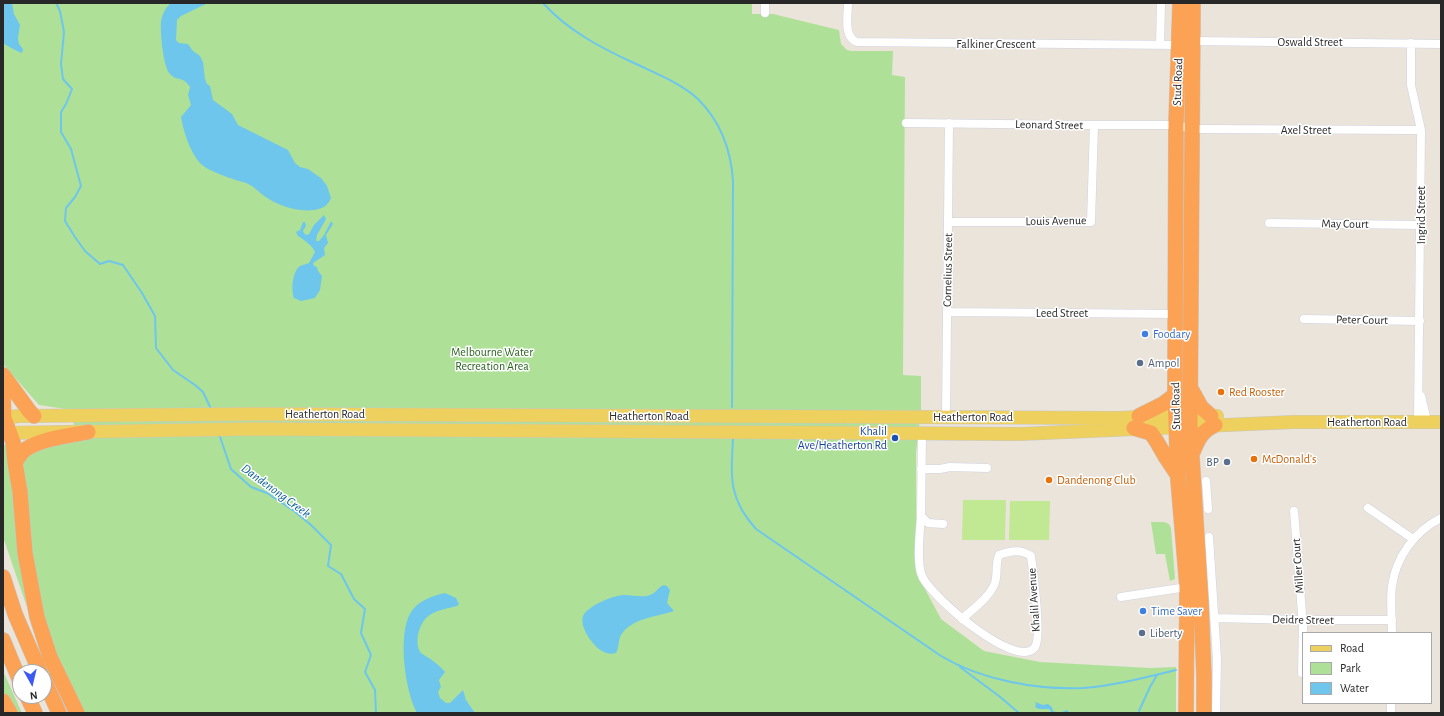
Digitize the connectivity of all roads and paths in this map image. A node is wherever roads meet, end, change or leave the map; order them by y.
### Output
1 (765, 3) edge
2 (848, 3) edge
3 (1161, 3) edge
4 (1180, 3) edge
5 (1194, 3) edge
6 (765, 13) dead end
7 (1186, 43) junction
8 (1411, 43) junction
9 (1441, 44) edge
10 (1160, 45) junction
11 (906, 123) dead end
12 (949, 123) junction
13 (1094, 125) junction
14 (1176, 125) junction
15 (1192, 129) junction
16 (1421, 130) junction
17 (948, 222) junction
18 (1269, 223) dead end
19 (1420, 225) junction
20 (947, 312) junction
21 (1176, 314) junction
22 (1304, 319) dead end
23 (1420, 321) junction
24 (3, 374) edge
25 (1191, 388) junction
26 (1175, 395) junction
27 (3, 396) edge
28 (34, 416) junction
29 (922, 417) junction
30 (4, 418) edge
31 (946, 418) junction
32 (1213, 420) junction
33 (1183, 421) junction
34 (1422, 421) junction
35 (1137, 422) junction
36 (1441, 422) edge
37 (88, 432) junction
38 (922, 433) junction
39 (946, 433) junction
40 (7, 434) edge
41 (1192, 453) junction
42 (15, 464) junction
43 (987, 468) dead end
44 (921, 469) junction
45 (1177, 474) junction
46 (1206, 481) dead end
47 (1201, 495) junction
48 (1368, 508) dead end
49 (1208, 509) dead end
50 (1294, 511) dead end
51 (921, 516) junction
52 (1441, 518) edge
53 (943, 524) dead end
54 (1209, 537) dead end
55 (1413, 539) junction
56 (3, 577) edge
57 (1187, 587) junction
58 (1121, 597) dead end
59 (1214, 618) junction
60 (962, 619) junction
61 (1302, 620) junction
62 (1392, 620) junction
63 (1303, 632) edge
64 (1392, 632) edge
65 (3, 640) edge
66 (13, 664) edge
67 (37, 664) edge
68 (52, 698) edge
69 (3, 701) edge
70 (10, 713) edge
71 (59, 713) edge
72 (76, 713) edge
73 (1186, 713) edge
74 (1204, 713) edge
75 (1216, 713) edge

1 - 6 street
2 - 10 street, Falkiner Crescent
3 - 10 street
4 - 7 highway, Stud Road
5 - 7 highway, Stud Road
7 - 8 street, Oswald Street
7 - 10 street, Falkiner Crescent
7 - 14 highway, Stud Road
7 - 15 highway, Stud Road
8 - 9 street, Oswald Street
8 - 16 street, Ingrid Street
11 - 12 street, Leonard Street
12 - 13 street, Leonard Street
12 - 17 street, Cornelius Street
13 - 14 street, Leonard Street
13 - 17 street, Louis Avenue
14 - 15 street, Leonard Street
14 - 21 highway, Stud Road
15 - 16 street, Axel Street
15 - 25 highway, Stud Road
16 - 19 street, Ingrid Street
17 - 20 street, Cornelius Street
18 - 19 street, May Court
19 - 23 street, Ingrid Street
20 - 21 street, Leed Street
20 - 31 street, Cornelius Street
21 - 26 highway, Stud Road
22 - 23 street, Peter Court
23 - 34 street, Ingrid Street
24 - 28 highway
25 - 32 highway
25 - 33 highway, Stud Road
26 - 33 highway, Stud Road
26 - 35 highway
27 - 30 highway
28 - 29 main road, Heatherton Road
28 - 30 main road, Heatherton Road
29 - 31 main road, Heatherton Road
29 - 38 main road
30 - 40 highway
31 - 35 main road, Heatherton Road
31 - 39 main road
32 - 33 main road, Heatherton Road
32 - 34 main road, Heatherton Road
32 - 41 highway
33 - 35 main road, Heatherton Road
33 - 41 highway, Stud Road
33 - 45 highway, Stud Road
34 - 36 main road, Heatherton Road
35 - 39 main road, Heatherton Road
35 - 45 highway
37 - 38 main road, Heatherton Road
37 - 40 main road, Heatherton Road
37 - 42 highway
38 - 39 main road, Heatherton Road
38 - 44 street, Khalil Avenue
40 - 42 highway
41 - 47 highway, Stud Road
42 - 72 highway
43 - 44 street
44 - 51 street, Khalil Avenue
45 - 57 highway, Stud Road
46 - 47 street
47 - 49 street
47 - 74 highway, Stud Road
48 - 55 street
50 - 61 street, Miller Court
51 - 53 street
51 - 60 street, Khalil Avenue
52 - 55 street
54 - 59 street
55 - 62 street
56 - 67 highway
57 - 58 street
57 - 73 highway, Stud Road
59 - 61 street, Deidre Street
59 - 75 street
60 - 60 street, Khalil Avenue
61 - 62 street, Deidre Street
61 - 63 street, Miller Court
62 - 64 street
65 - 66 highway
68 - 71 highway
69 - 70 highway

